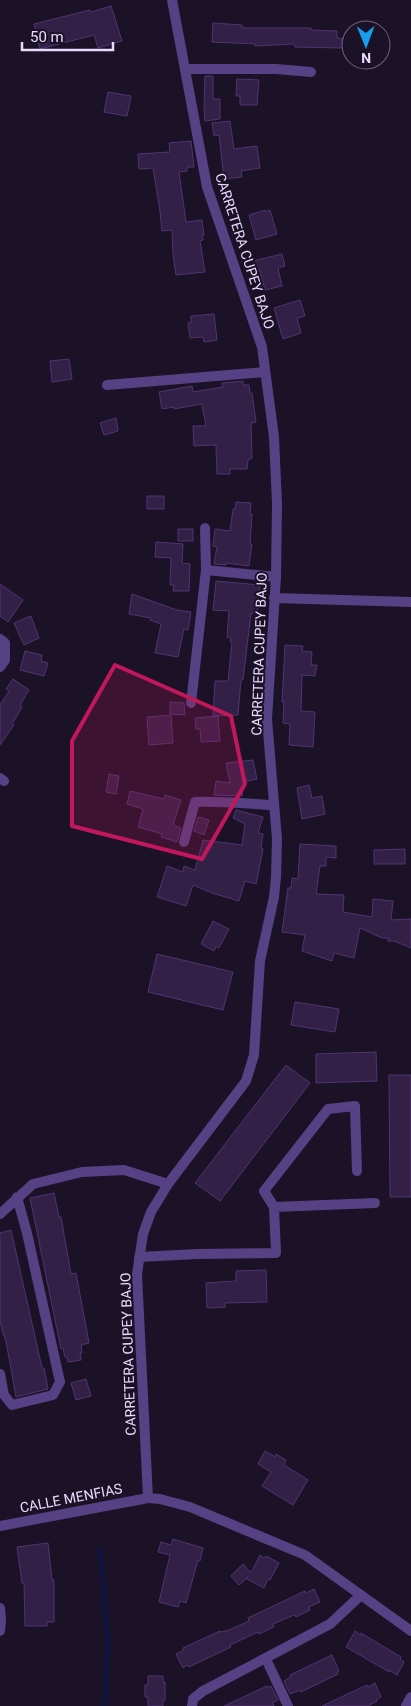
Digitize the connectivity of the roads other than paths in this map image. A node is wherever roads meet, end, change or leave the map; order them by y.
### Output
1 (172, 0) edge
2 (185, 69) junction
3 (311, 72) dead end
4 (265, 372) junction
5 (108, 385) dead end
6 (205, 528) dead end
7 (206, 570) junction
8 (276, 576) junction
9 (274, 598) junction
10 (411, 602) edge
11 (0, 640) edge
12 (0, 667) edge
13 (191, 703) dead end
14 (274, 805) junction
15 (184, 842) dead end
16 (357, 1171) dead end
17 (168, 1184) junction
18 (17, 1197) junction
19 (375, 1203) dead end
20 (274, 1207) junction
21 (0, 1214) edge
22 (139, 1257) junction
23 (0, 1374) edge
24 (148, 1498) junction
25 (0, 1526) edge
26 (361, 1595) junction
27 (0, 1608) edge
28 (0, 1631) edge
29 (411, 1631) edge
30 (266, 1659) junction
31 (411, 1696) edge
32 (192, 1706) edge
33 (288, 1706) edge
34 (406, 1706) edge

1 - 2 street, CARRETERA CUPEY BAJO
2 - 3 street
2 - 4 street, CARRETERA CUPEY BAJO
4 - 5 street
4 - 8 street, CARRETERA CUPEY BAJO
6 - 7 street
7 - 8 street
7 - 13 street
8 - 9 street, CARRETERA CUPEY BAJO
9 - 10 street
9 - 14 street, CARRETERA CUPEY BAJO
11 - 12 street
14 - 15 street
14 - 17 street, CARRETERA CUPEY BAJO
16 - 20 street
17 - 18 street
17 - 22 street, CARRETERA CUPEY BAJO
18 - 21 street
18 - 23 street
19 - 20 street
20 - 22 street
22 - 24 street, CARRETERA CUPEY BAJO
24 - 25 street, CALLE MENFIAS
24 - 26 street
26 - 29 street
26 - 30 street
27 - 28 street
30 - 32 street
30 - 33 street
31 - 34 street

